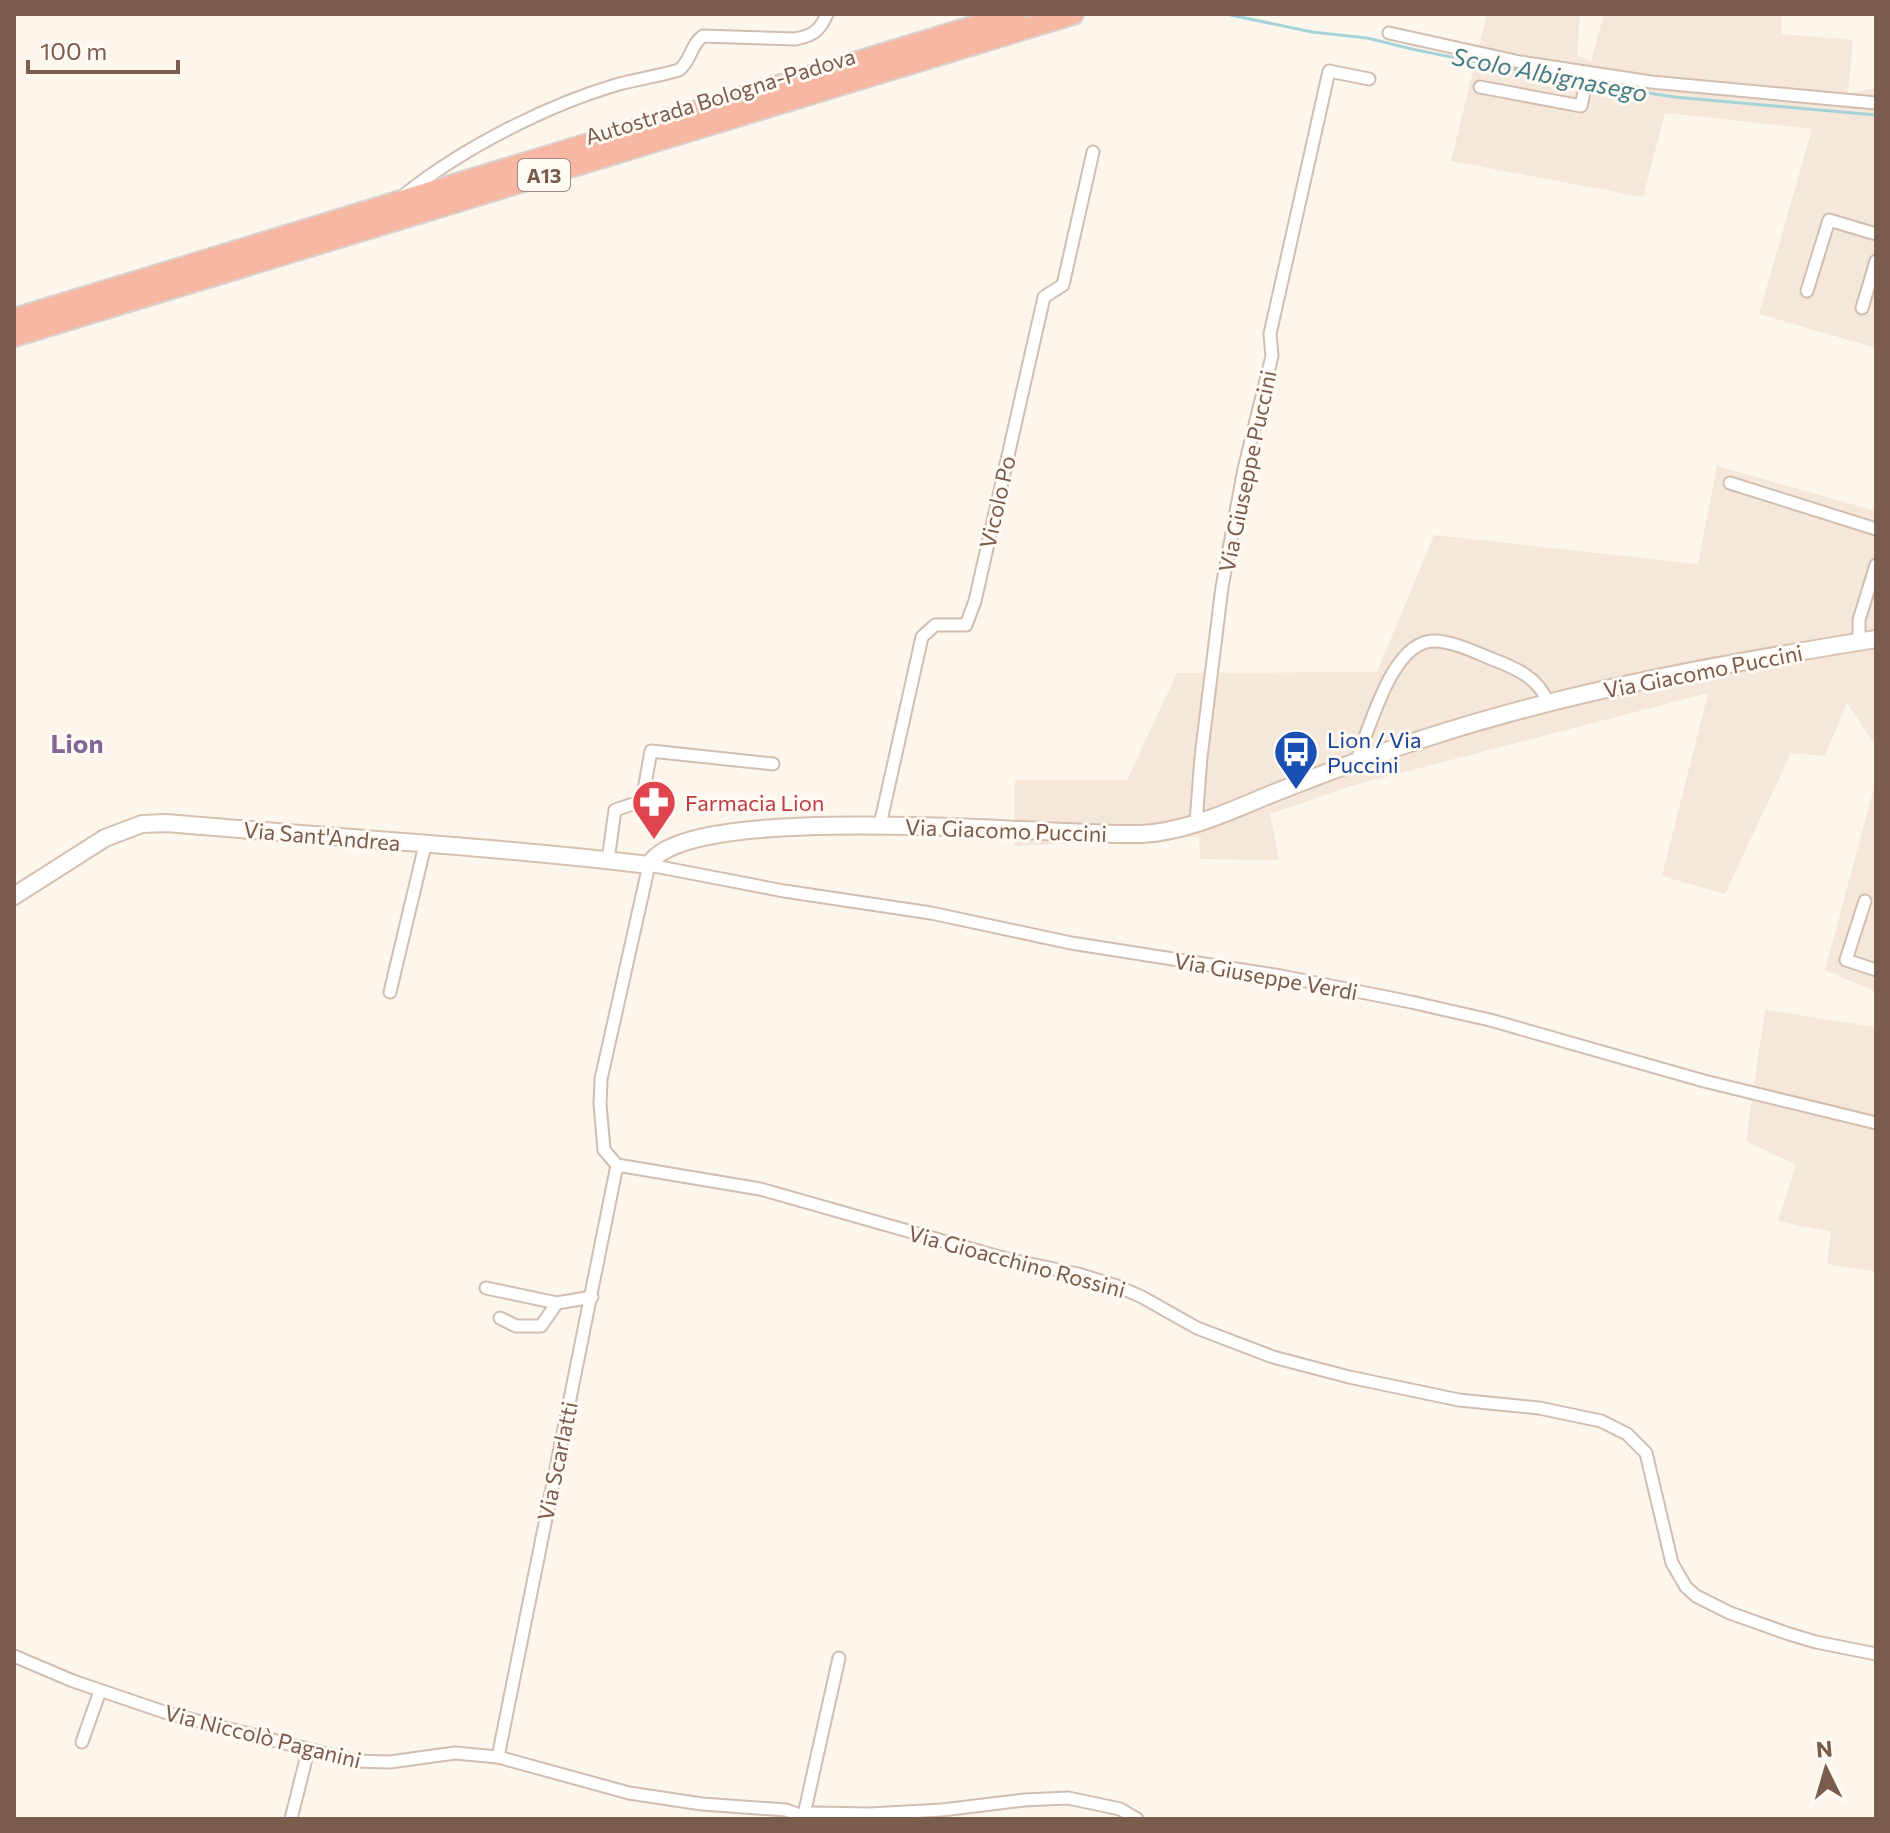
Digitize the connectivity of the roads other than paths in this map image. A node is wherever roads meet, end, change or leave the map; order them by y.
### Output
1 (827, 14) edge
2 (1015, 14) edge
3 (1073, 14) edge
4 (1389, 33) dead end
5 (1369, 79) dead end
6 (1587, 79) junction
7 (1480, 87) dead end
8 (1876, 103) edge
9 (1093, 152) dead end
10 (393, 204) junction
11 (1876, 234) edge
12 (1876, 261) edge
13 (1807, 291) dead end
14 (1862, 308) dead end
15 (14, 319) edge
16 (14, 336) edge
17 (1730, 483) dead end
18 (1876, 529) edge
19 (1876, 565) edge
20 (1868, 641) edge
21 (1548, 703) junction
22 (1359, 761) junction
23 (773, 764) dead end
24 (1196, 823) junction
25 (880, 825) junction
26 (425, 845) junction
27 (608, 860) junction
28 (649, 865) junction
29 (14, 896) edge
30 (1865, 901) dead end
31 (1876, 970) edge
32 (390, 992) dead end
33 (1876, 1123) edge
34 (617, 1165) junction
35 (486, 1288) dead end
36 (592, 1297) junction
37 (557, 1303) junction
38 (500, 1318) dead end
39 (1876, 1654) edge
40 (14, 1656) edge
41 (839, 1658) dead end
42 (100, 1691) junction
43 (82, 1742) dead end
44 (308, 1751) junction
45 (498, 1757) junction
46 (803, 1818) edge
47 (291, 1819) edge
48 (1137, 1819) edge

1 - 10 street
2 - 10 highway, Autostrada Bologna-Padova / A13
3 - 16 highway, Autostrada Bologna-Padova / A13
4 - 6 street
5 - 24 street, Via Giuseppe Puccini
6 - 7 street
6 - 8 street
9 - 25 street, Vicolo Po
10 - 15 highway, Autostrada Bologna-Padova / A13
11 - 13 street
12 - 14 street
17 - 18 street
19 - 20 street, Via Giacomo Puccini
20 - 21 street, Via Giacomo Puccini
21 - 22 street, Via Giacomo Puccini
21 - 22 street
22 - 24 street, Via Giacomo Puccini
23 - 27 street
24 - 25 street, Via Giacomo Puccini
25 - 28 street, Via Giacomo Puccini
26 - 27 street, Via Sant'Andrea
26 - 29 street, Via Sant'Andrea
26 - 32 street
27 - 28 street, Via Sant'Andrea
28 - 33 street, Via Giuseppe Verdi
28 - 34 street
30 - 31 street
34 - 36 street, Via Scarlatti
34 - 39 street, Via Gioacchino Rossini
35 - 37 street
36 - 37 street
36 - 45 street, Via Scarlatti
37 - 38 street
40 - 42 street, Via Niccolò Paganini
41 - 46 street
42 - 43 street
42 - 44 street, Via Niccolò Paganini
44 - 45 street, Via Niccolò Paganini
44 - 47 street
45 - 46 street, Via Niccolò Paganini
46 - 48 street, Via Niccolò Paganini

